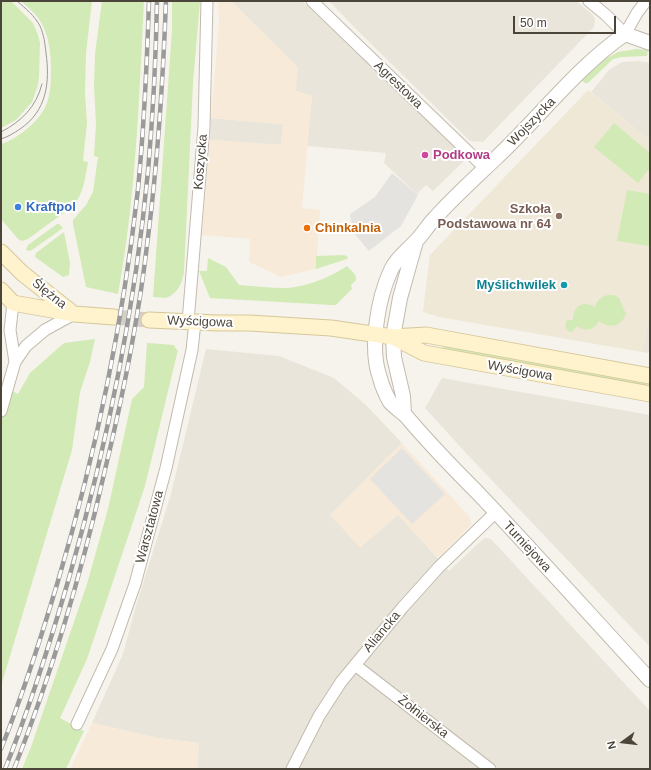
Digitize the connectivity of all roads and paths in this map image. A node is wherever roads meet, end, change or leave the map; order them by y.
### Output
1 (207, 1) edge
2 (312, 1) edge
3 (589, 1) edge
4 (646, 1) edge
5 (625, 34) junction
6 (650, 43) edge
7 (485, 168) junction
8 (416, 241) junction
9 (1, 252) edge
10 (1, 290) edge
11 (7, 302) edge
12 (74, 314) junction
13 (114, 317) tunnel mouth
14 (149, 320) tunnel mouth
15 (192, 322) junction
16 (375, 334) junction
17 (393, 338) junction
18 (15, 362) junction
19 (650, 376) edge
20 (650, 394) edge
21 (1, 411) edge
22 (404, 414) junction
23 (496, 512) junction
24 (355, 665) junction
25 (650, 680) edge
26 (77, 724) dead end
27 (292, 769) edge
28 (490, 769) edge

1 - 15 street, Koszycka
2 - 7 street, Agrestowa
3 - 5 street
4 - 5 street, Wojszycka
5 - 6 street
5 - 7 street, Wojszycka
7 - 8 street, Wojszycka
8 - 16 street, Wojszycka
8 - 17 street, Wojszycka
9 - 12 main road, Ślężna
10 - 11 main road
11 - 12 main road, Ślężna
11 - 18 street
12 - 13 main road
12 - 18 street
14 - 15 main road, Wyścigowa
15 - 16 main road, Wyścigowa
15 - 26 street, Warsztatowa
16 - 17 main road, Wyścigowa
16 - 22 street, Turniejowa
17 - 19 main road, Wyścigowa
17 - 20 main road, Wyścigowa
17 - 22 street
18 - 21 street
22 - 23 street, Turniejowa
23 - 24 street, Aliancka
23 - 25 street, Turniejowa
24 - 27 street, Aliancka
24 - 28 street, Żołnierska

